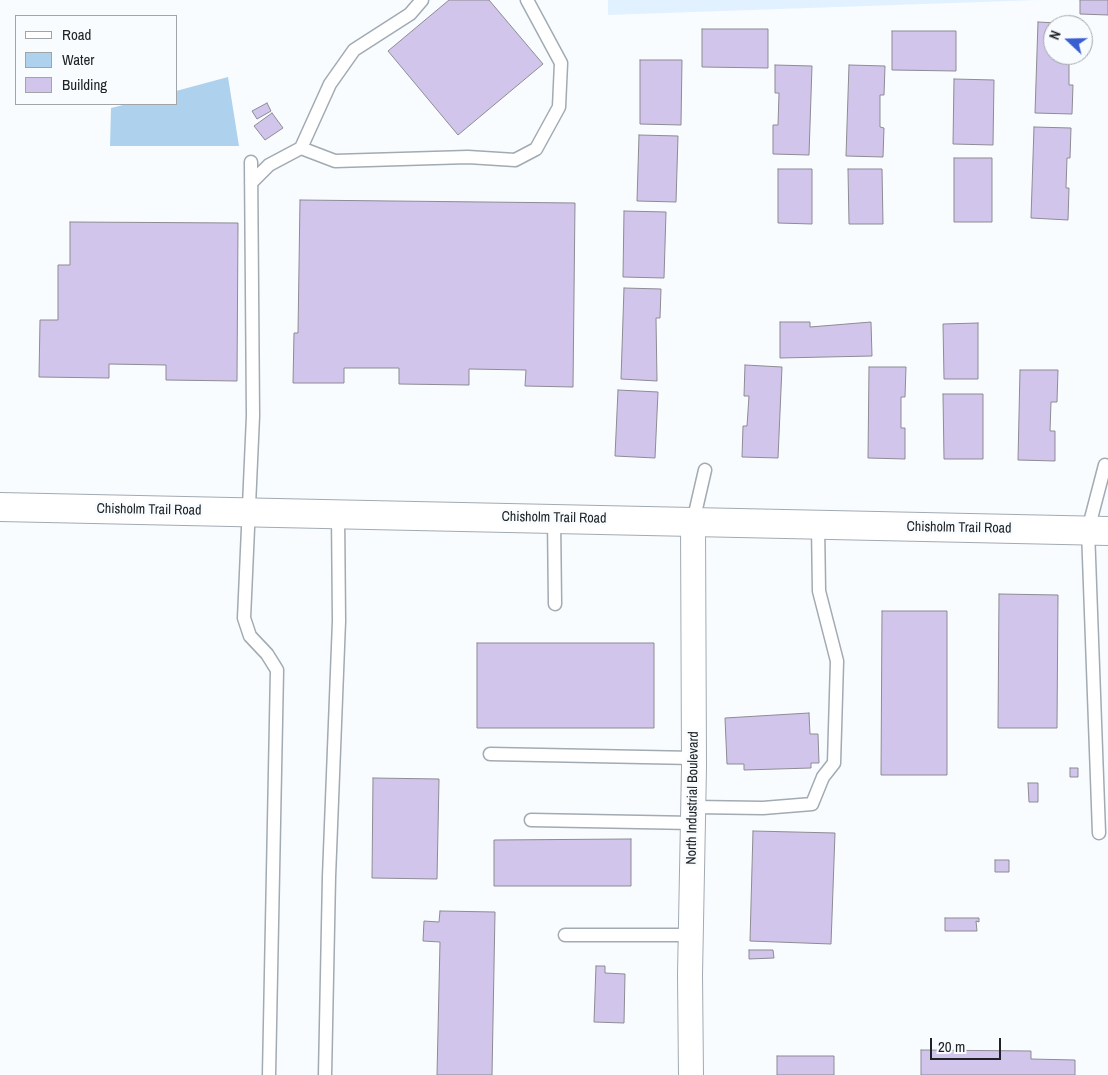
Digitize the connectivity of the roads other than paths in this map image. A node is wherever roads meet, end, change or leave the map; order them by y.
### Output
1 (422, 0) edge
2 (527, 0) edge
3 (301, 148) junction
4 (251, 162) dead end
5 (251, 183) junction
6 (1105, 465) dead end
7 (705, 470) dead end
8 (0, 507) edge
9 (249, 512) junction
10 (338, 513) junction
11 (554, 518) junction
12 (693, 522) junction
13 (818, 524) junction
14 (1098, 531) edge
15 (555, 604) dead end
16 (490, 754) dead end
17 (694, 758) junction
18 (693, 815) junction
19 (531, 820) dead end
20 (1099, 833) dead end
21 (565, 935) dead end
22 (691, 935) junction
23 (269, 1075) edge
24 (325, 1075) edge
25 (691, 1075) edge

1 - 3 lane
2 - 3 lane
3 - 5 lane
4 - 5 lane
5 - 9 lane
6 - 14 lane
7 - 12 lane
8 - 9 street, Chisholm Trail Road
9 - 10 street, Chisholm Trail Road
9 - 23 lane
10 - 11 street, Chisholm Trail Road
10 - 24 lane
11 - 12 street, Chisholm Trail Road
11 - 15 lane
12 - 13 street, Chisholm Trail Road
12 - 17 street, North Industrial Boulevard
13 - 14 street, Chisholm Trail Road
13 - 18 lane
14 - 20 lane
16 - 17 lane
17 - 18 street, North Industrial Boulevard
18 - 19 lane
18 - 22 street, North Industrial Boulevard
21 - 22 lane
22 - 25 street, North Industrial Boulevard

